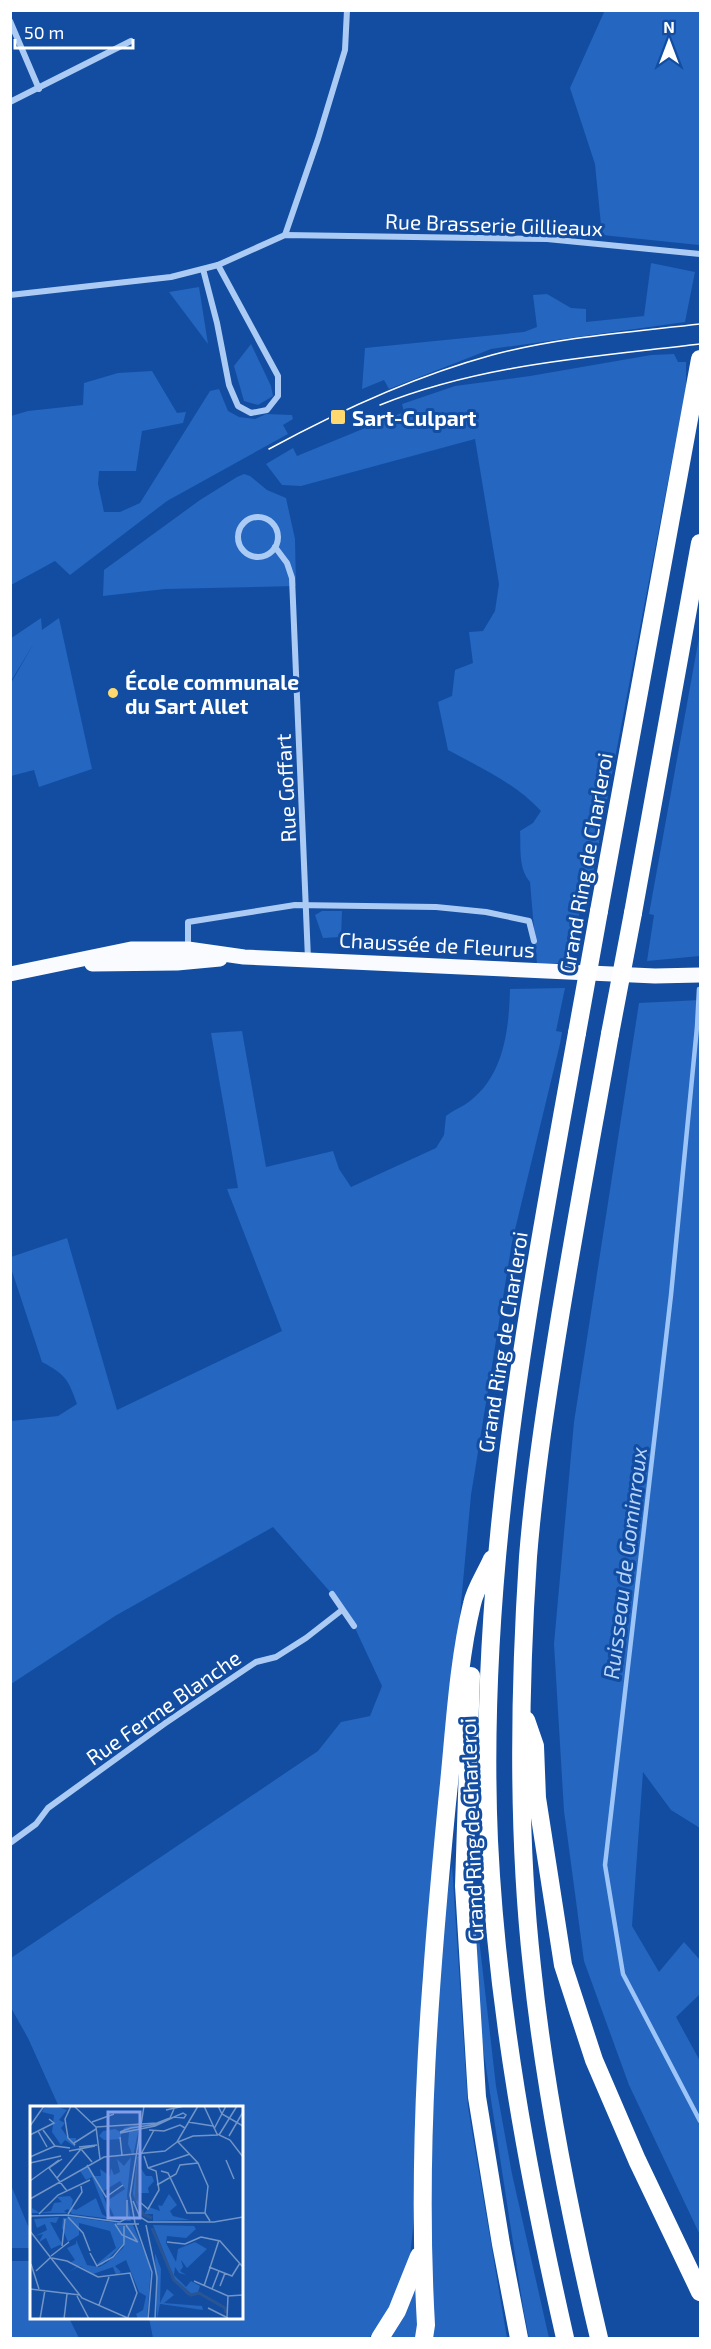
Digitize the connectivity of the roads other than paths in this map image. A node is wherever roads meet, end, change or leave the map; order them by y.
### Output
1 (346, 11) edge
2 (10, 21) edge
3 (131, 41) dead end
4 (39, 89) junction
5 (10, 102) edge
6 (285, 235) junction
7 (700, 254) edge
8 (218, 265) junction
9 (203, 269) junction
10 (10, 295) edge
11 (700, 360) edge
12 (700, 543) edge
13 (275, 548) junction
14 (307, 907) junction
15 (534, 941) dead end
16 (188, 949) junction
17 (244, 957) junction
18 (308, 960) junction
19 (64, 963) junction
20 (10, 974) edge
21 (700, 975) edge
22 (497, 1549) junction
23 (332, 1594) dead end
24 (472, 1603) junction
25 (342, 1610) junction
26 (354, 1626) dead end
27 (521, 1706) junction
28 (10, 1843) edge
29 (422, 2248) junction
30 (700, 2292) edge
31 (380, 2338) edge
32 (424, 2338) edge
33 (519, 2338) edge
34 (565, 2338) edge
35 (599, 2338) edge

1 - 6 street
2 - 4 street
3 - 4 street
4 - 5 street
6 - 7 street, Rue Brasserie Gillieaux
6 - 8 street
8 - 9 street
8 - 9 street
9 - 10 street
11 - 22 highway, Grand Ring de Charleroi, bridge
12 - 27 highway, bridge
13 - 13 street, Rue Goffart
13 - 14 street, Rue Goffart
14 - 15 street
14 - 16 street
14 - 18 street, Rue Goffart
16 - 17 main road, Chaussée de Fleurus
16 - 19 main road, Chaussée de Fleurus
17 - 18 main road, Chaussée de Fleurus
17 - 19 main road, Chaussée de Fleurus
18 - 21 main road, Chaussée de Fleurus
19 - 20 main road, Chaussée de Fleurus
22 - 24 highway
22 - 34 highway, Grand Ring de Charleroi
23 - 25 street
24 - 29 highway
24 - 33 highway
25 - 26 street
25 - 28 street, Rue Ferme Blanche
27 - 30 highway
27 - 35 highway
29 - 31 highway
29 - 32 highway

